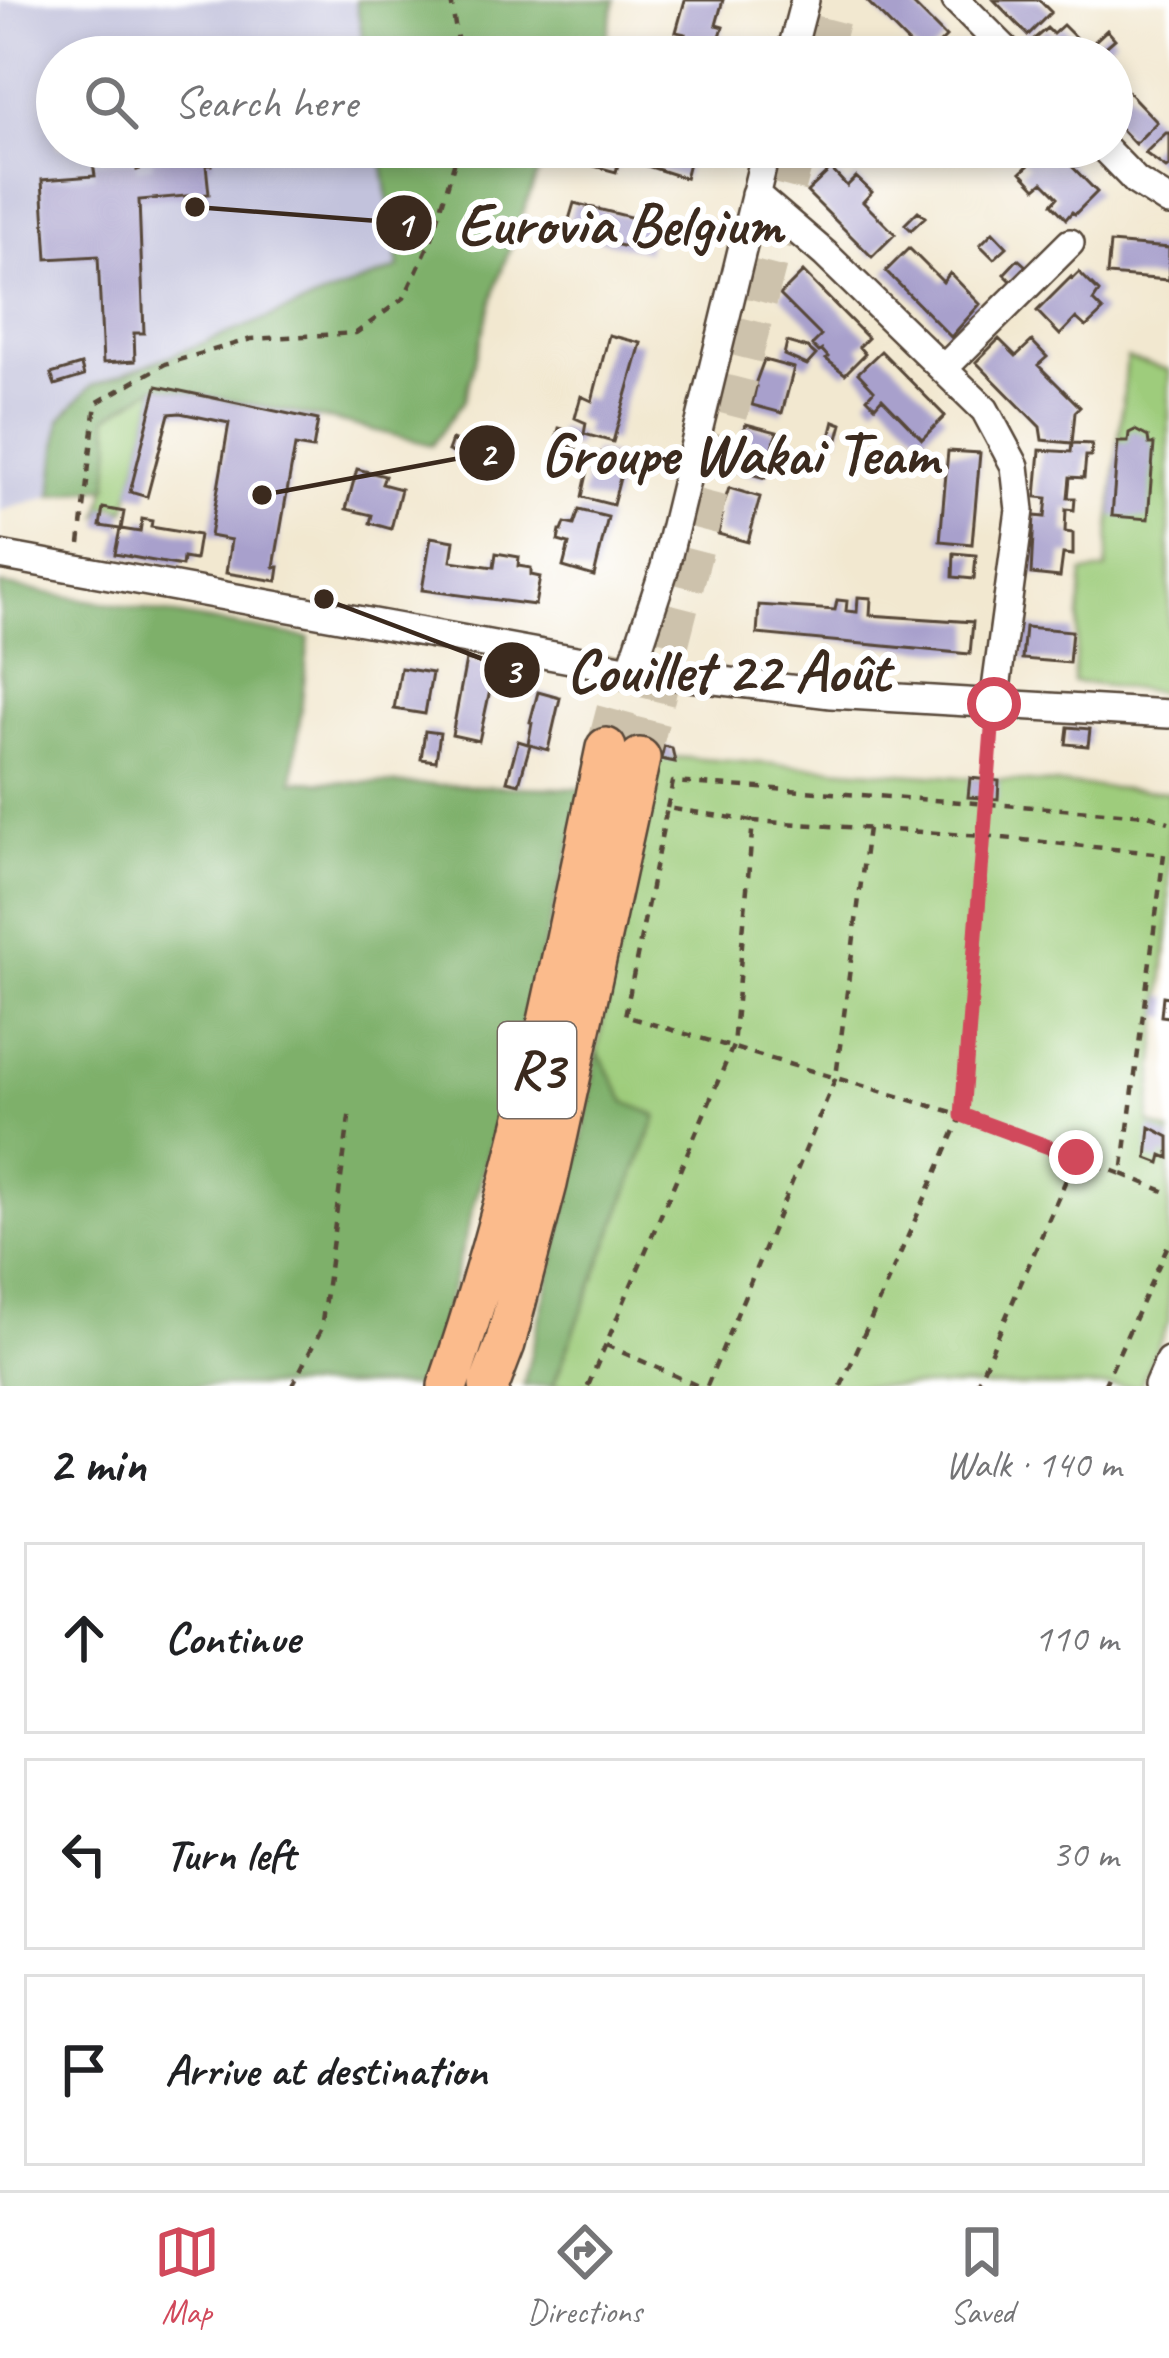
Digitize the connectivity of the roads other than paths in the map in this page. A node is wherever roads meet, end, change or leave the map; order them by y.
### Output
1 (805, 0) edge
2 (956, 0) edge
3 (796, 36) edge
4 (992, 36) edge
5 (762, 168) edge
6 (1123, 168) edge
7 (755, 194) junction
8 (1169, 202) edge
9 (1070, 243) dead end
10 (943, 369) junction
11 (0, 555) edge
12 (632, 670) junction
13 (994, 704) junction
14 (1169, 714) edge
15 (1169, 1361) edge
16 (448, 1386) edge
17 (489, 1386) edge
18 (1158, 1386) edge

1 - 3 street
2 - 4 street
5 - 7 street
6 - 8 street
7 - 10 street
7 - 12 street
9 - 10 street
10 - 13 street
11 - 12 street
12 - 13 street
13 - 14 street
15 - 18 street
16 - 17 highway, R3

